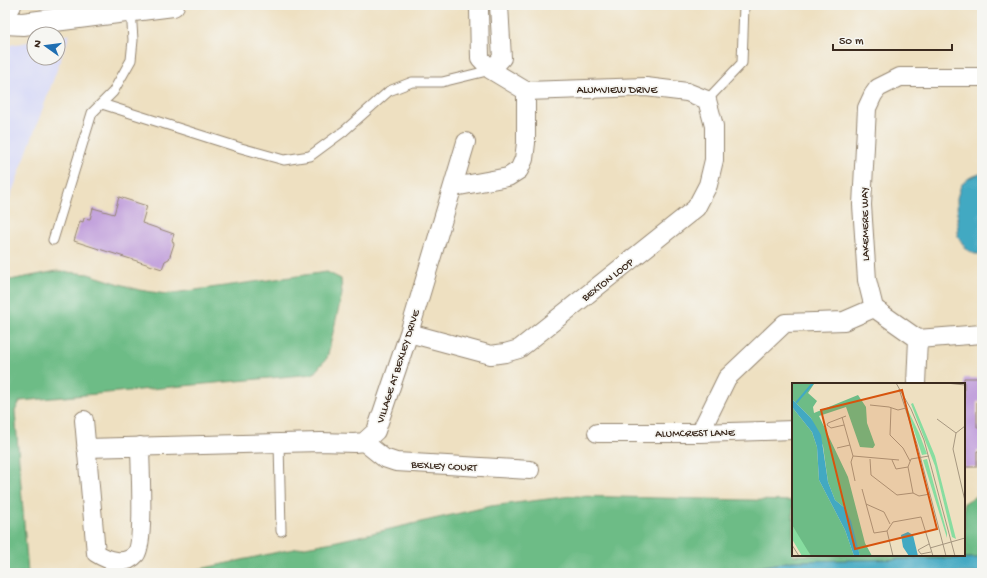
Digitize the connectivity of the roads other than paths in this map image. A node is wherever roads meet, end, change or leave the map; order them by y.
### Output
1 (10, 5) edge
2 (173, 5) edge
3 (480, 5) edge
4 (499, 5) edge
5 (744, 5) edge
6 (5, 8) edge
7 (132, 9) junction
8 (5, 23) edge
9 (491, 70) junction
10 (982, 76) edge
11 (526, 91) junction
12 (706, 100) junction
13 (102, 104) junction
14 (466, 142) dead end
15 (454, 186) junction
16 (53, 240) dead end
17 (874, 308) junction
18 (409, 333) junction
19 (982, 334) edge
20 (918, 339) junction
21 (916, 383) edge
22 (84, 420) dead end
23 (792, 430) edge
24 (597, 433) dead end
25 (700, 433) junction
26 (364, 442) junction
27 (279, 443) junction
28 (140, 446) junction
29 (86, 448) junction
30 (530, 470) dead end
31 (280, 531) dead end

1 - 6 main road
2 - 7 main road
3 - 9 street
4 - 9 street
5 - 12 lane
7 - 8 main road
7 - 13 lane
9 - 11 street
9 - 13 lane
10 - 17 street, LAKEMERE WAY
11 - 12 street, ALUMVIEW DRIVE
11 - 15 street
12 - 18 street, BEXTON LOOP
13 - 16 lane
14 - 15 street, VILLAGE AT BEXLEY DRIVE
15 - 18 street, VILLAGE AT BEXLEY DRIVE
17 - 20 street
17 - 25 street
18 - 26 street, VILLAGE AT BEXLEY DRIVE
19 - 20 street
20 - 21 street
22 - 29 street
23 - 25 street, ALUMCREST LANE
24 - 25 street, ALUMCREST LANE
26 - 27 street
26 - 30 street, BEXLEY COURT
27 - 28 street
27 - 31 lane
28 - 29 street
28 - 29 street

